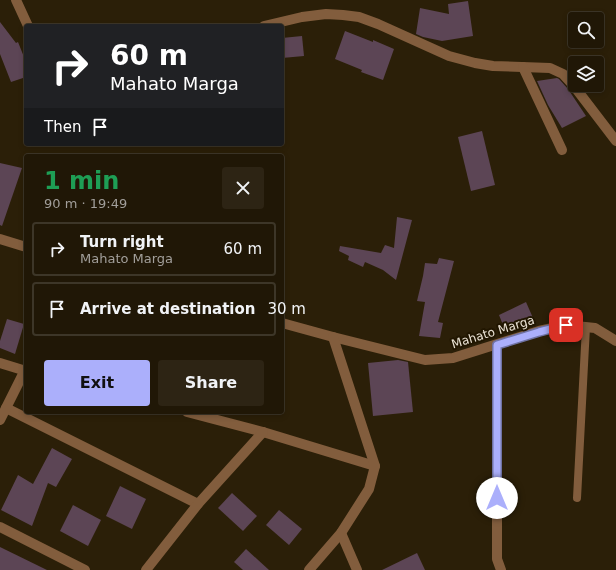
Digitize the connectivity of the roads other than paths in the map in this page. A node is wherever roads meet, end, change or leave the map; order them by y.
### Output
1 (16, 0) edge
2 (27, 24) edge
3 (272, 24) edge
4 (523, 67) junction
5 (616, 140) edge
6 (562, 150) dead end
7 (0, 239) edge
8 (24, 246) edge
9 (284, 324) edge
10 (586, 327) junction
11 (333, 338) junction
12 (616, 341) edge
13 (497, 345) junction
14 (0, 363) edge
15 (24, 370) edge
16 (24, 375) edge
17 (6, 408) junction
18 (195, 414) edge
19 (0, 420) edge
20 (263, 432) junction
21 (375, 466) junction
22 (577, 498) dead end
23 (198, 504) junction
24 (0, 527) edge
25 (341, 533) junction
26 (85, 570) edge
27 (146, 570) edge
28 (309, 570) edge
29 (356, 570) edge
30 (501, 570) edge

1 - 2 street
3 - 4 street
4 - 5 street
4 - 6 street
7 - 8 street
9 - 11 street, Mahato Marga
10 - 12 street, Mahato Marga
10 - 13 street, Mahato Marga
10 - 22 lane
11 - 13 street, Mahato Marga
11 - 21 street
13 - 30 street
14 - 15 street
16 - 17 street
17 - 19 street
17 - 23 street
18 - 20 street
20 - 21 street
20 - 23 street
21 - 25 street
23 - 27 street
24 - 26 street
25 - 28 street
25 - 29 street

